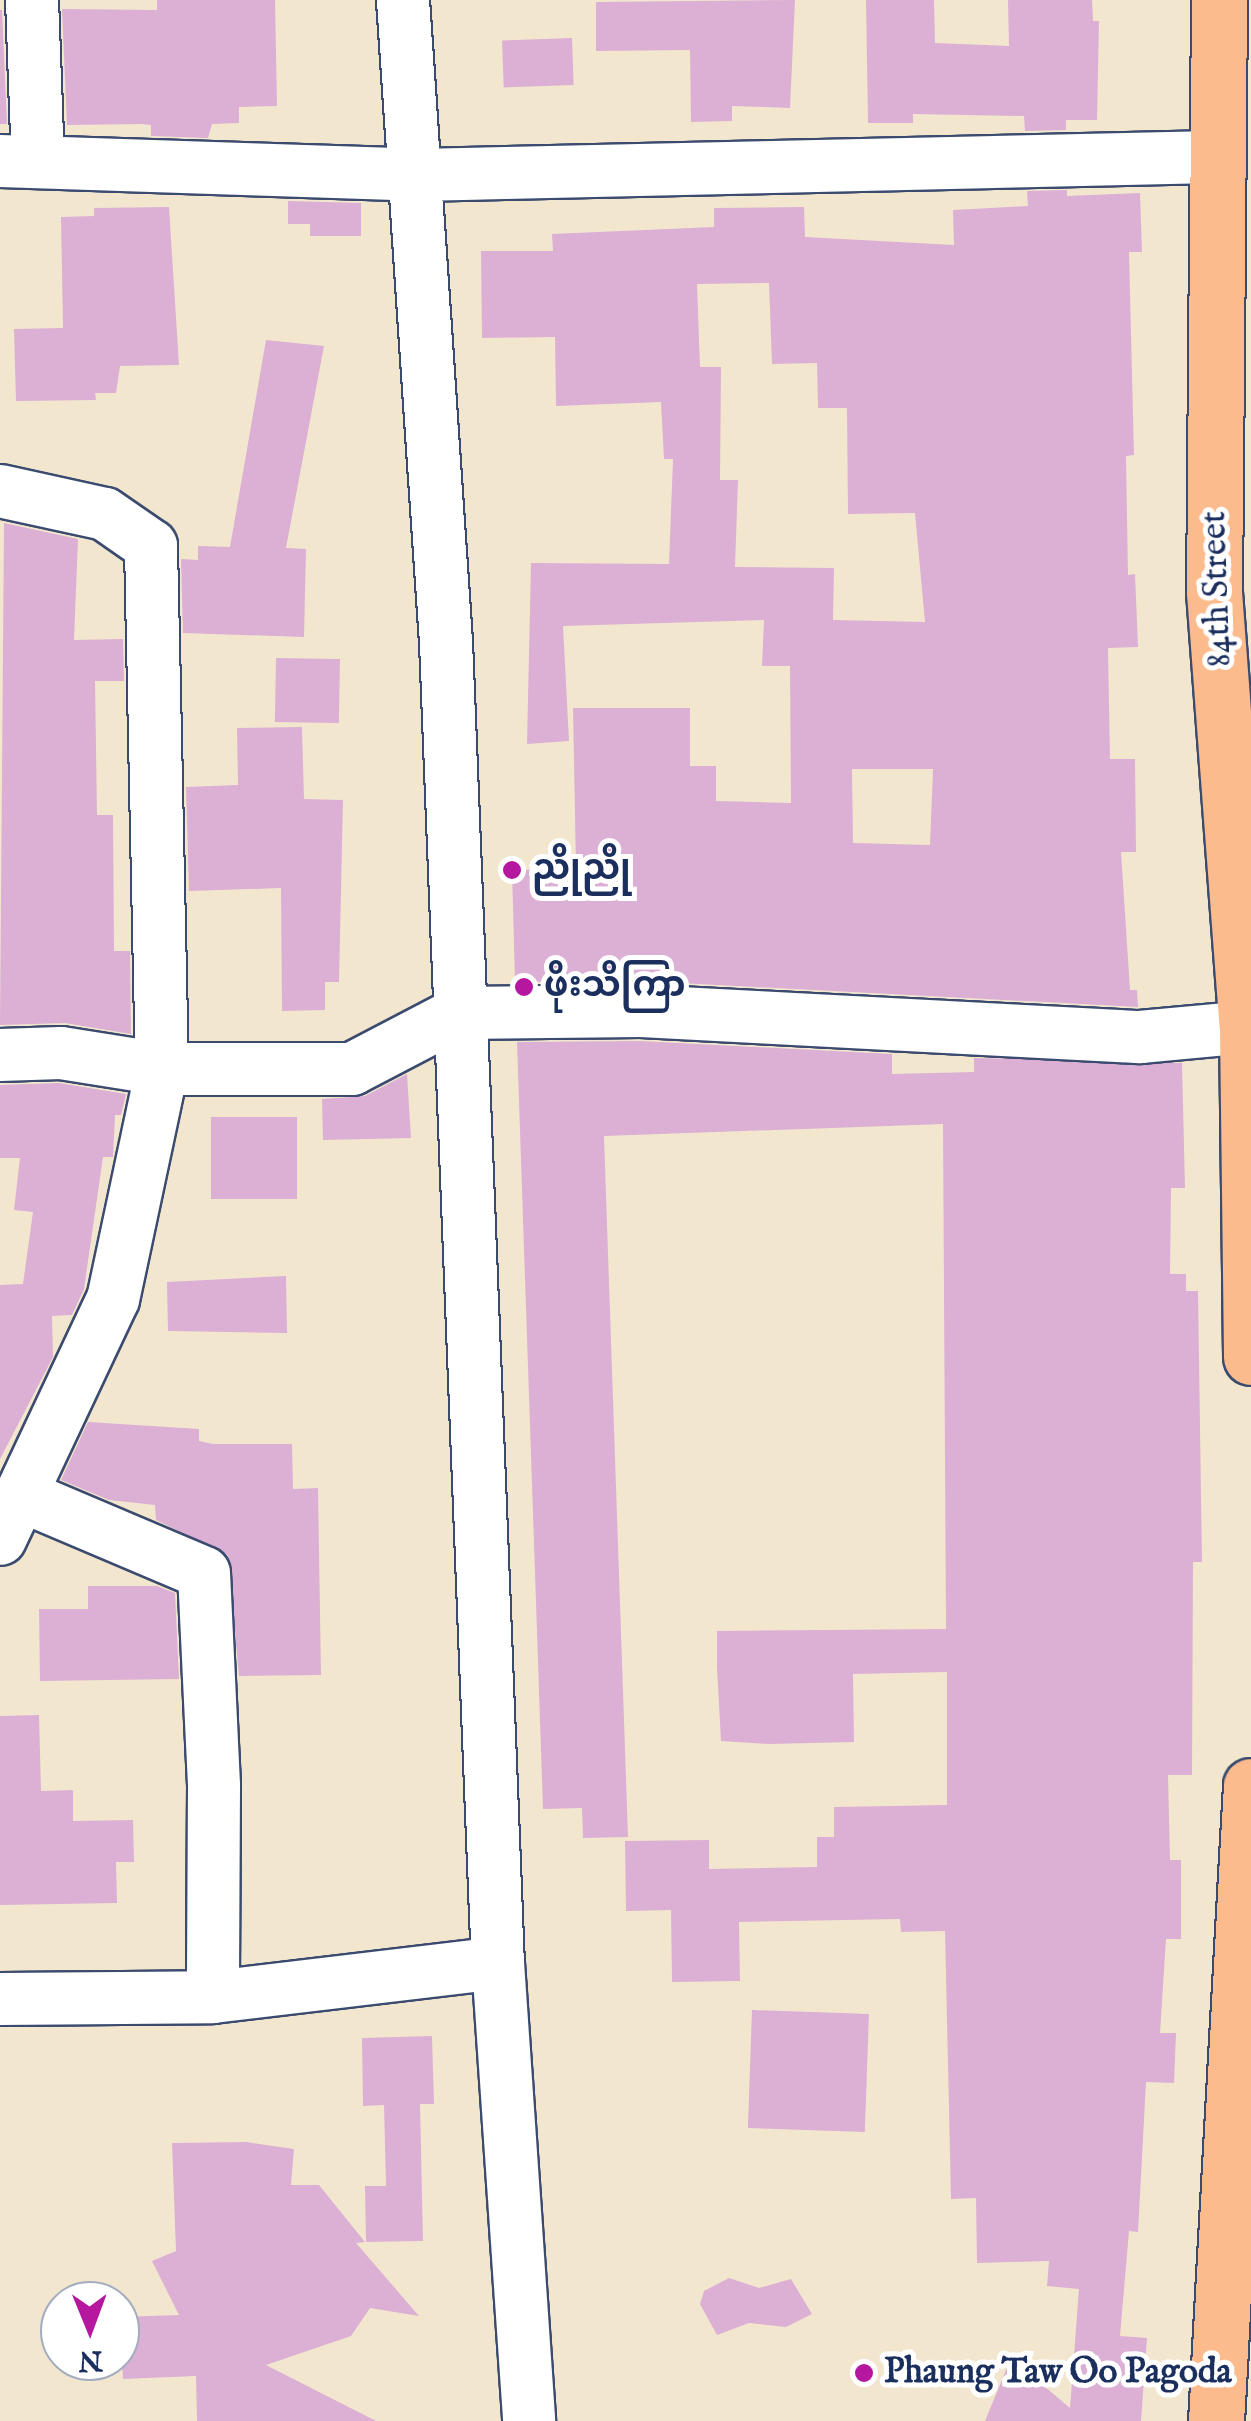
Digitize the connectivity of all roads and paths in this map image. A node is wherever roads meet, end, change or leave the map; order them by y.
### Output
1 (32, 0) edge
2 (403, 0) edge
3 (1219, 0) edge
4 (1214, 157) junction
5 (19, 161) edge
6 (418, 175) junction
7 (0, 490) edge
8 (459, 1013) junction
9 (1247, 1027) junction
10 (0, 1055) edge
11 (162, 1069) junction
12 (1251, 1357) edge
13 (12, 1518) edge
14 (1251, 1786) edge
15 (498, 1963) junction
16 (213, 1997) junction
17 (0, 1998) edge
18 (529, 2421) edge
19 (1216, 2421) edge

1 - 5 street
2 - 6 street
3 - 4 main road, 84th Street
4 - 6 street
4 - 9 main road, 84th Street
5 - 6 street
6 - 8 street
7 - 11 street
8 - 9 street
8 - 11 street
8 - 15 street
9 - 12 main road, 84th Street
10 - 11 street
11 - 13 street
13 - 16 street
14 - 19 main road
15 - 16 street
15 - 18 street
16 - 17 street

